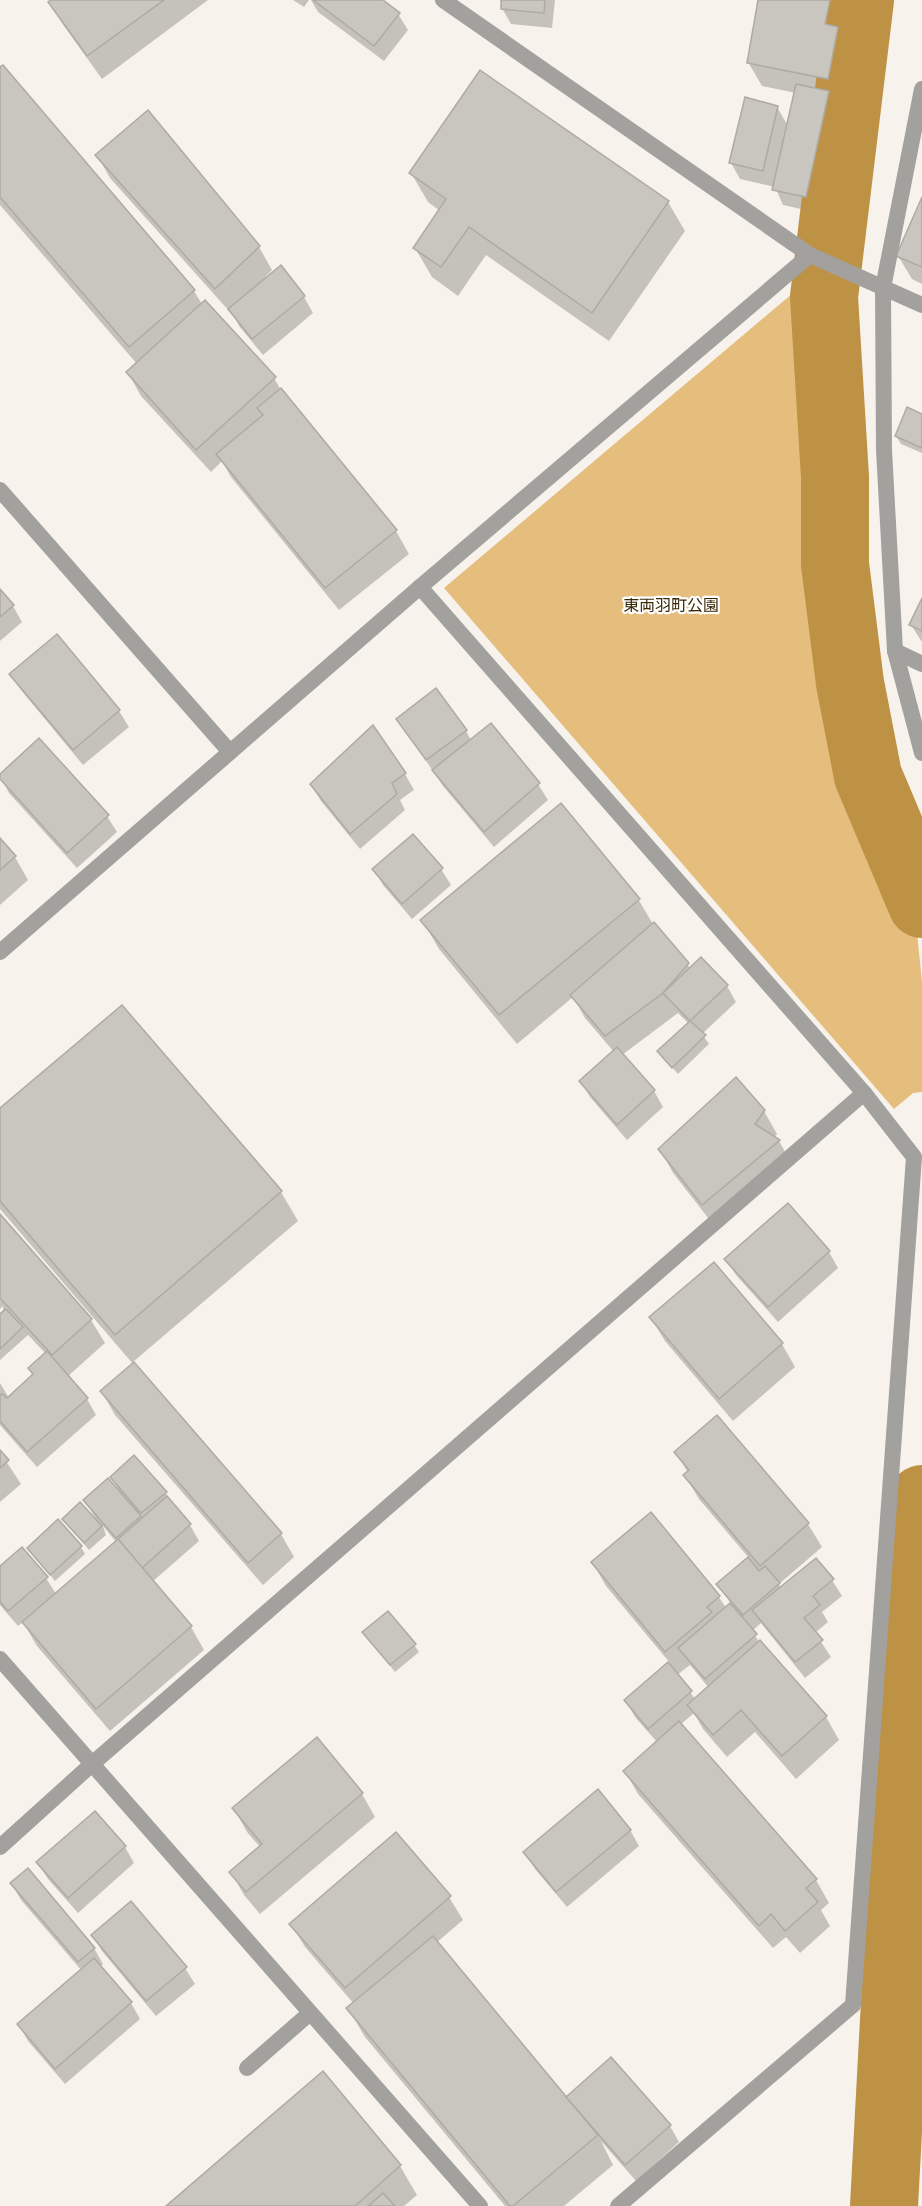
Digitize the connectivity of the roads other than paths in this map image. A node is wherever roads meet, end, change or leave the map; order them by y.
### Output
1 (443, 0) edge
2 (922, 89) edge
3 (810, 255) junction
4 (883, 288) junction
5 (922, 305) edge
6 (0, 490) edge
7 (420, 588) junction
8 (895, 651) junction
9 (922, 664) edge
10 (230, 752) junction
11 (922, 753) edge
12 (0, 952) edge
13 (864, 1094) junction
14 (0, 1659) edge
15 (92, 1764) junction
16 (0, 1847) edge
17 (310, 2013) junction
18 (247, 2068) dead end
19 (480, 2206) edge
20 (618, 2206) edge

1 - 3 street
2 - 4 street
3 - 4 street
3 - 7 street
4 - 5 street
4 - 8 street
6 - 10 street
7 - 10 street
7 - 13 street
8 - 9 street
8 - 11 street
10 - 12 street
13 - 15 street
13 - 20 street
14 - 15 street
15 - 16 street
15 - 17 street
17 - 18 street
17 - 19 street

